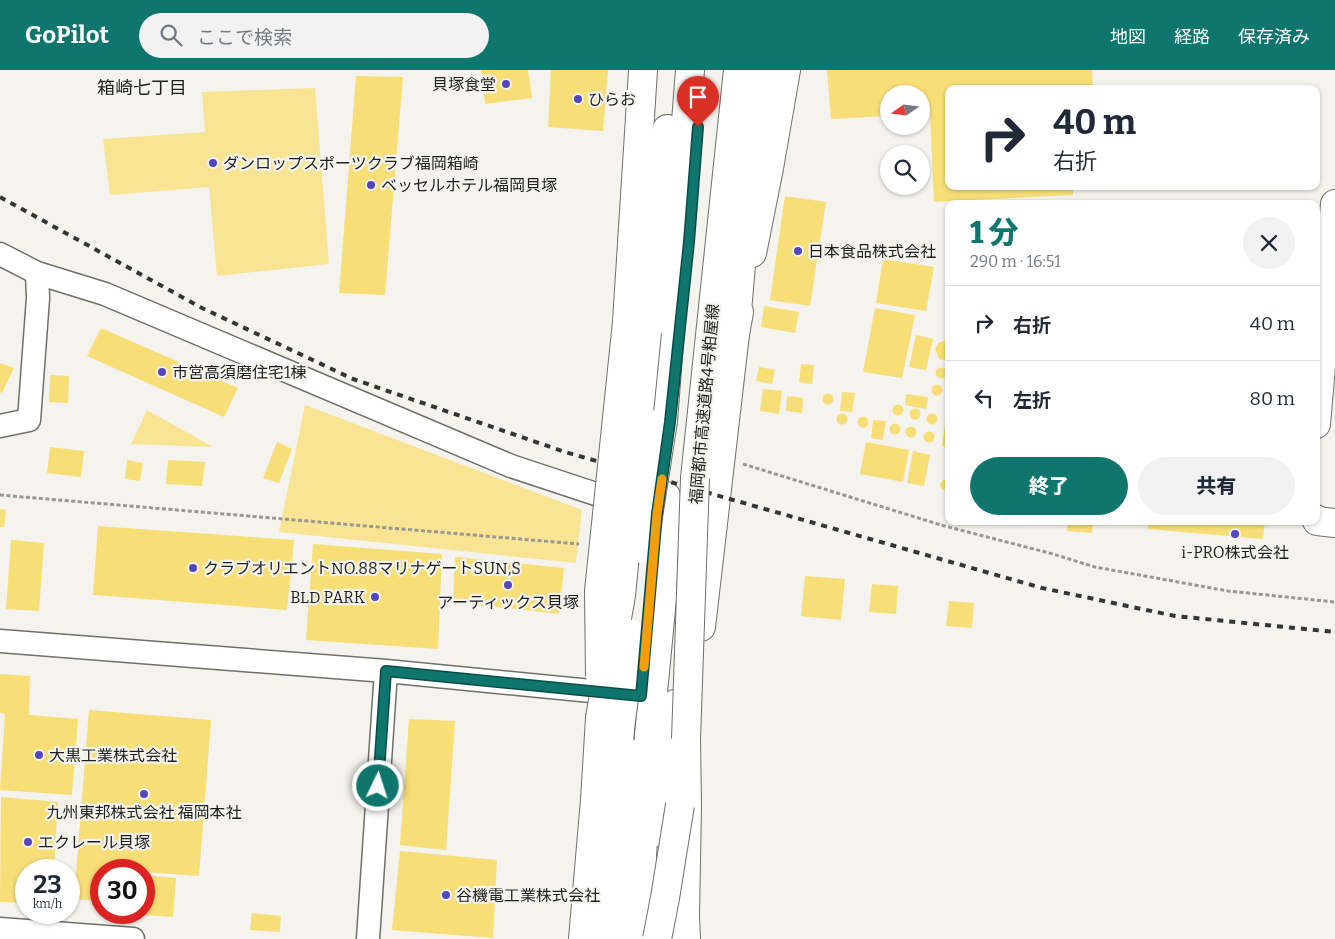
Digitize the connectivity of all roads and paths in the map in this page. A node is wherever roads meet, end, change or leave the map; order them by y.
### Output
1 (643, 70) edge
2 (673, 70) edge
3 (690, 70) edge
4 (703, 70) edge
5 (733, 70) edge
6 (738, 70) edge
7 (758, 70) edge
8 (786, 70) edge
9 (1335, 204) edge
10 (0, 254) edge
11 (37, 273) junction
12 (735, 334) junction
13 (1320, 378) edge
14 (663, 421) junction
15 (0, 426) edge
16 (730, 455) junction
17 (0, 495) edge
18 (657, 514) junction
19 (1320, 521) edge
20 (1335, 523) edge
21 (585, 545) dead end
22 (1335, 602) edge
23 (0, 641) edge
24 (386, 671) junction
25 (641, 696) junction
26 (600, 718) junction
27 (686, 739) junction
28 (669, 794) junction
29 (666, 828) junction
30 (0, 929) edge
31 (133, 939) edge
32 (368, 939) edge
33 (583, 939) edge
34 (596, 939) edge
35 (618, 939) edge
36 (645, 939) edge
37 (657, 939) edge
38 (677, 939) edge
39 (686, 939) edge

1 - 26 main road, bridge
2 - 26 main road, bridge
3 - 14 main road
4 - 18 main road
5 - 28 main road
6 - 27 main road, 福岡都市高速道路4号粕屋線, bridge
7 - 12 main road
8 - 12 main road
9 - 13 main road
10 - 11 street
11 - 15 street
11 - 18 street
12 - 16 main road
14 - 34 main road, bridge
14 - 36 main road, bridge
16 - 22 path
16 - 28 main road
17 - 21 path
18 - 25 main road
19 - 20 main road
23 - 24 street
24 - 25 street
24 - 32 street
25 - 35 main road
26 - 33 main road
27 - 37 main road, bridge
27 - 39 main road
28 - 29 main road
29 - 37 main road
29 - 38 main road
30 - 31 street

